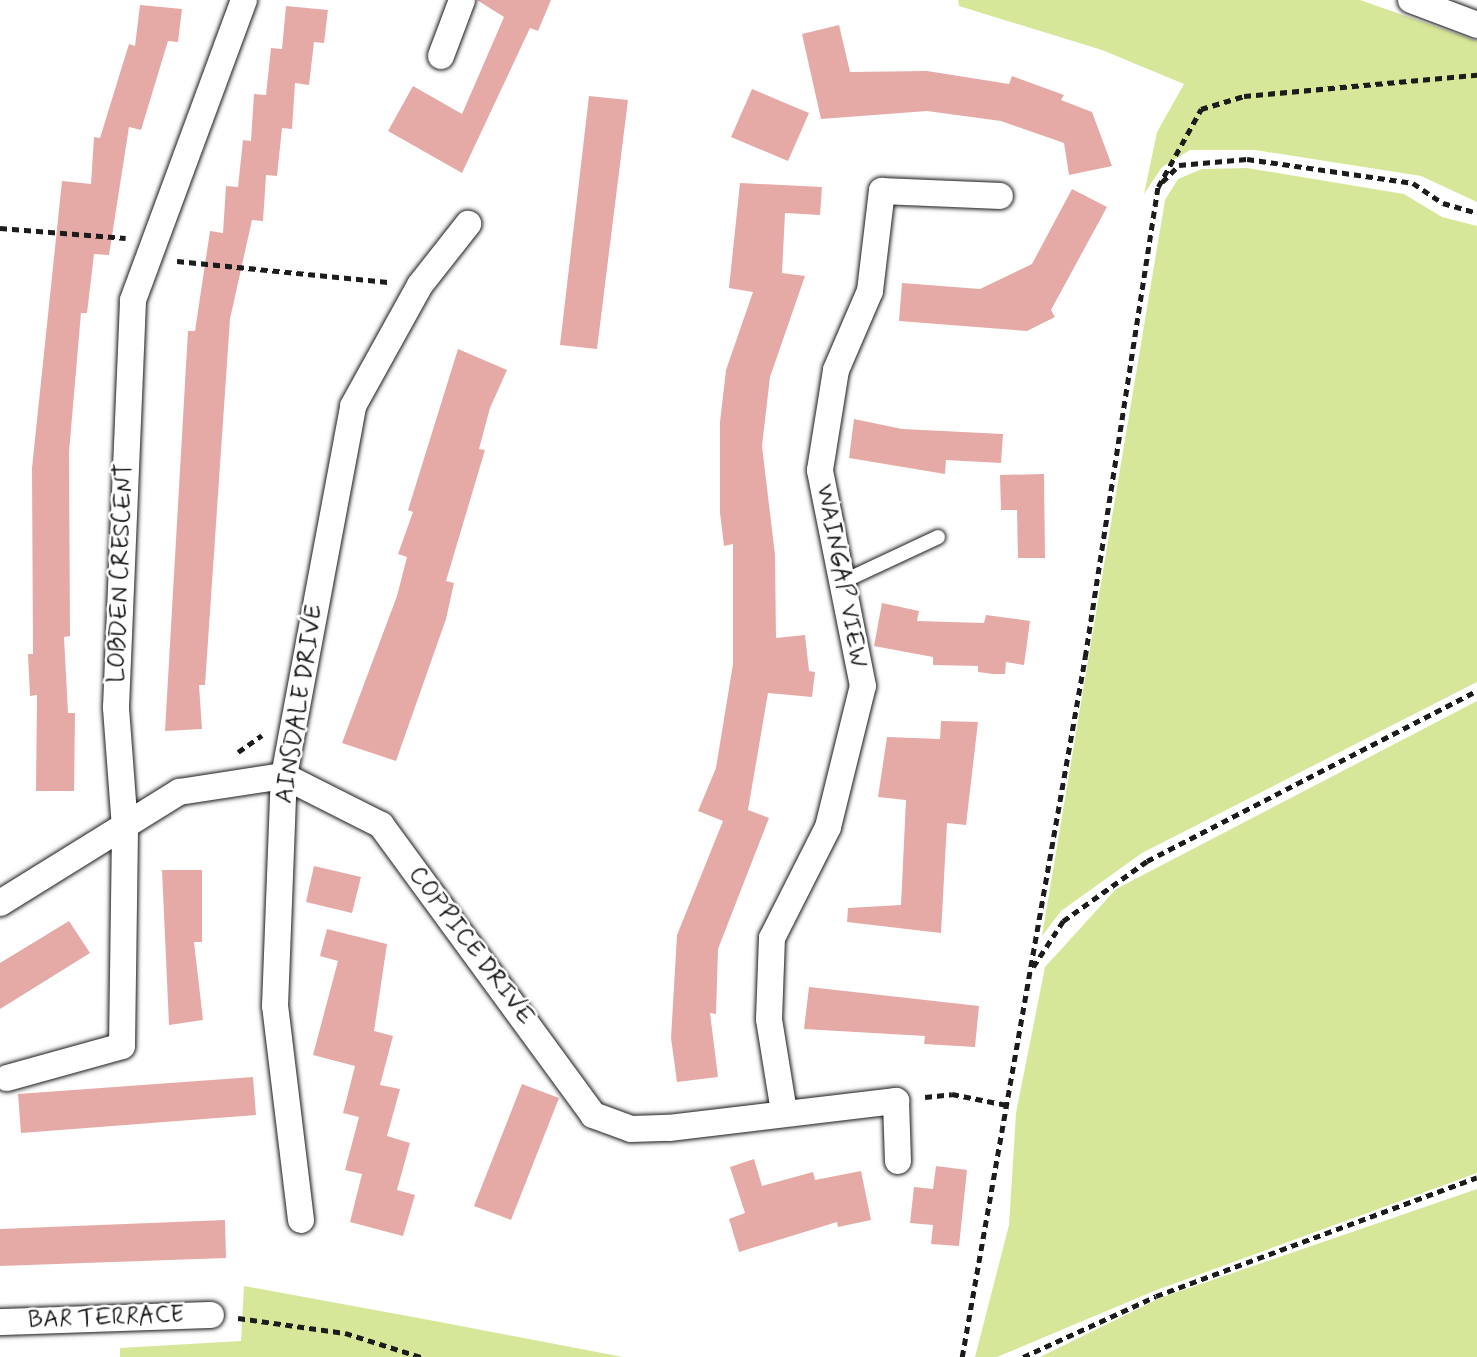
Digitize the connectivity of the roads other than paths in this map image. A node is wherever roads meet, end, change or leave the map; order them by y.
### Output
1 (244, 0) edge
2 (461, 0) edge
3 (1411, 0) edge
4 (1477, 25) edge
5 (440, 55) dead end
6 (1000, 195) dead end
7 (468, 224) dead end
8 (938, 537) dead end
9 (842, 582) junction
10 (284, 776) junction
11 (124, 828) junction
12 (0, 903) edge
13 (7, 1078) dead end
14 (784, 1112) junction
15 (898, 1161) dead end
16 (301, 1220) dead end
17 (211, 1315) road end
18 (0, 1322) edge

1 - 11 street, LOBDEN CRESCENT
2 - 5 street
3 - 4 street
6 - 9 street, WAINGAP VIEW
7 - 10 street, AINSDALE DRIVE
8 - 9 lane
9 - 14 street, WAINGAP VIEW
10 - 11 street
10 - 14 street, COPPICE DRIVE
10 - 16 street, AINSDALE DRIVE
11 - 12 street
11 - 13 street, LOBDEN CRESCENT
14 - 15 street, COPPICE DRIVE
17 - 18 street, BAR TERRACE

